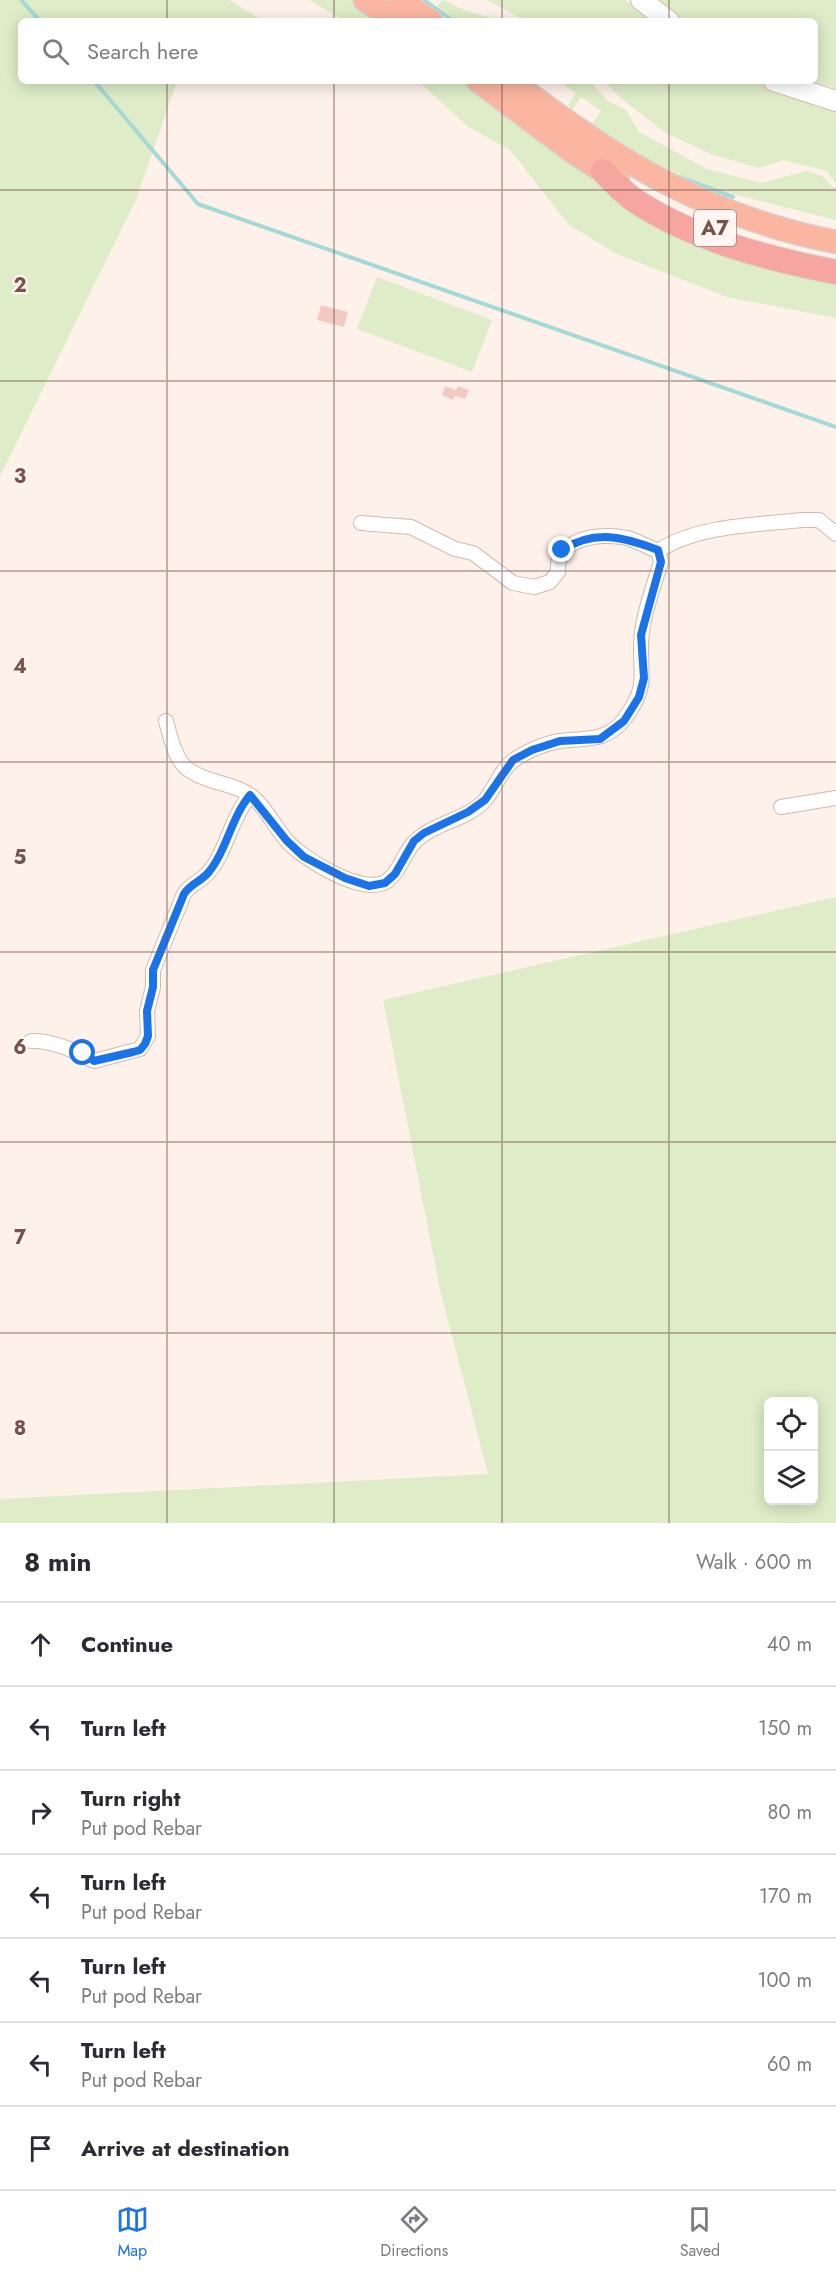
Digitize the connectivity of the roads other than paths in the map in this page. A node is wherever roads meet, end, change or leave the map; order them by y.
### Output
1 (365, 0) edge
2 (400, 0) edge
3 (641, 0) edge
4 (392, 18) edge
5 (427, 18) edge
6 (665, 18) edge
7 (482, 84) edge
8 (516, 84) edge
9 (783, 84) edge
10 (836, 101) edge
11 (603, 171) junction
12 (704, 202) junction
13 (836, 231) edge
14 (836, 242) edge
15 (836, 262) edge
16 (836, 272) edge
17 (361, 523) dead end
18 (836, 534) edge
19 (658, 550) junction
20 (166, 721) dead end
21 (250, 795) junction
22 (836, 798) edge
23 (781, 807) dead end
24 (31, 1041) dead end

1 - 4 highway
2 - 5 highway
3 - 6 main road
7 - 11 highway, A7
8 - 12 highway, A7
9 - 10 main road
11 - 15 highway, A7
11 - 16 highway
12 - 13 highway
12 - 14 highway, A7
17 - 19 street
18 - 19 street
19 - 21 street
20 - 21 street
21 - 24 street
22 - 23 street

